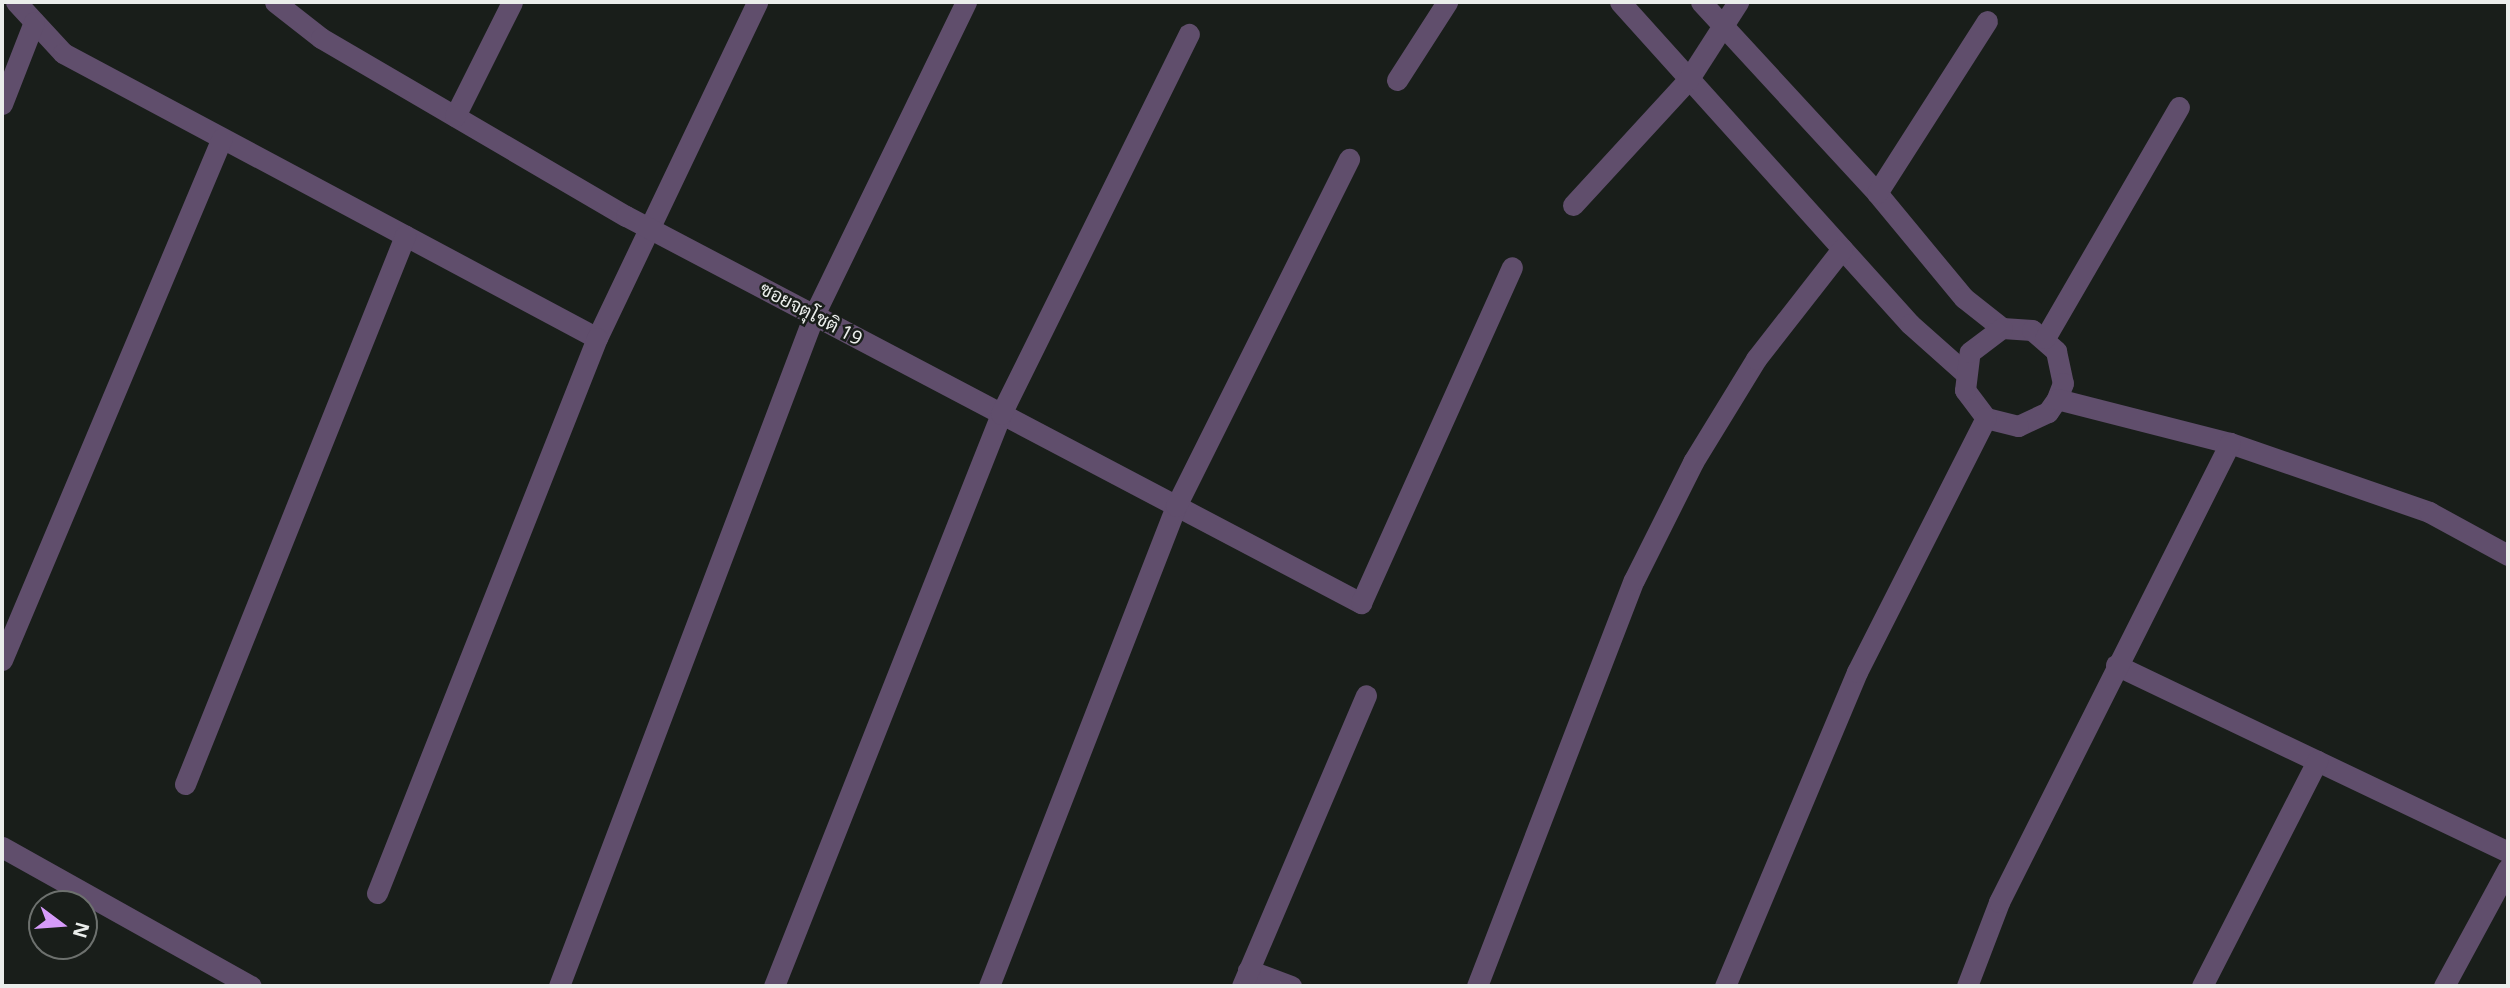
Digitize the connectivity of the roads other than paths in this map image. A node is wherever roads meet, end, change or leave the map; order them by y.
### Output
1 (16, 2) edge
2 (512, 2) edge
3 (757, 2) edge
4 (966, 2) edge
5 (1447, 2) edge
6 (1620, 2) edge
7 (1701, 2) edge
8 (1738, 2) edge
9 (287, 6) edge
10 (1987, 21) dead end
11 (34, 22) junction
12 (1724, 29) junction
13 (1189, 34) dead end
14 (1396, 80) dead end
15 (1688, 80) junction
16 (2, 104) edge
17 (2179, 107) dead end
18 (455, 116) junction
19 (222, 138) junction
20 (1349, 159) dead end
21 (1877, 193) junction
22 (1573, 205) dead end
23 (646, 227) junction
24 (405, 236) junction
25 (1842, 250) junction
26 (1512, 267) dead end
27 (814, 315) junction
28 (2002, 328) junction
29 (597, 338) junction
30 (2045, 338) junction
31 (1964, 372) junction
32 (2057, 399) junction
33 (1002, 414) junction
34 (1986, 418) junction
35 (2230, 443) junction
36 (1176, 506) junction
37 (2508, 555) edge
38 (2, 660) edge
39 (2116, 665) junction
40 (1366, 695) dead end
41 (2317, 761) junction
42 (185, 784) dead end
43 (2, 847) edge
44 (2508, 852) edge
45 (2508, 868) edge
46 (377, 893) dead end
47 (1245, 978) edge
48 (251, 986) edge
49 (559, 986) edge
50 (774, 986) edge
51 (989, 986) edge
52 (1291, 986) edge
53 (1477, 986) edge
54 (1725, 986) edge
55 (1967, 986) edge
56 (2202, 986) edge
57 (2444, 986) edge

1 - 11 street
2 - 18 street
3 - 23 street
4 - 27 street
5 - 14 street
6 - 15 street
7 - 12 street
8 - 12 street
9 - 18 street, ซอยจตุโชติ 19
10 - 21 street
11 - 16 street
11 - 19 street
12 - 15 street
12 - 21 street
13 - 33 street
15 - 22 street
15 - 25 street
17 - 30 street
18 - 23 street, ซอยจตุโชติ 19
19 - 24 street
19 - 38 street
20 - 36 street
21 - 28 street
23 - 27 street, ซอยจตุโชติ 19
23 - 29 street
24 - 29 street
24 - 42 street
25 - 31 street
25 - 53 street
26 - 36 street, ซอยจตุโชติ 19
27 - 33 street, ซอยจตุโชติ 19
27 - 49 street
28 - 30 street
28 - 31 street
29 - 46 street
30 - 32 street
31 - 34 street
32 - 34 street
32 - 35 street
33 - 36 street, ซอยจตุโชติ 19
33 - 50 street
34 - 54 street
35 - 37 street
35 - 39 street
36 - 51 street
39 - 41 street
39 - 55 street
40 - 47 street
41 - 44 street
41 - 56 street
43 - 48 street
45 - 57 street
47 - 52 street

